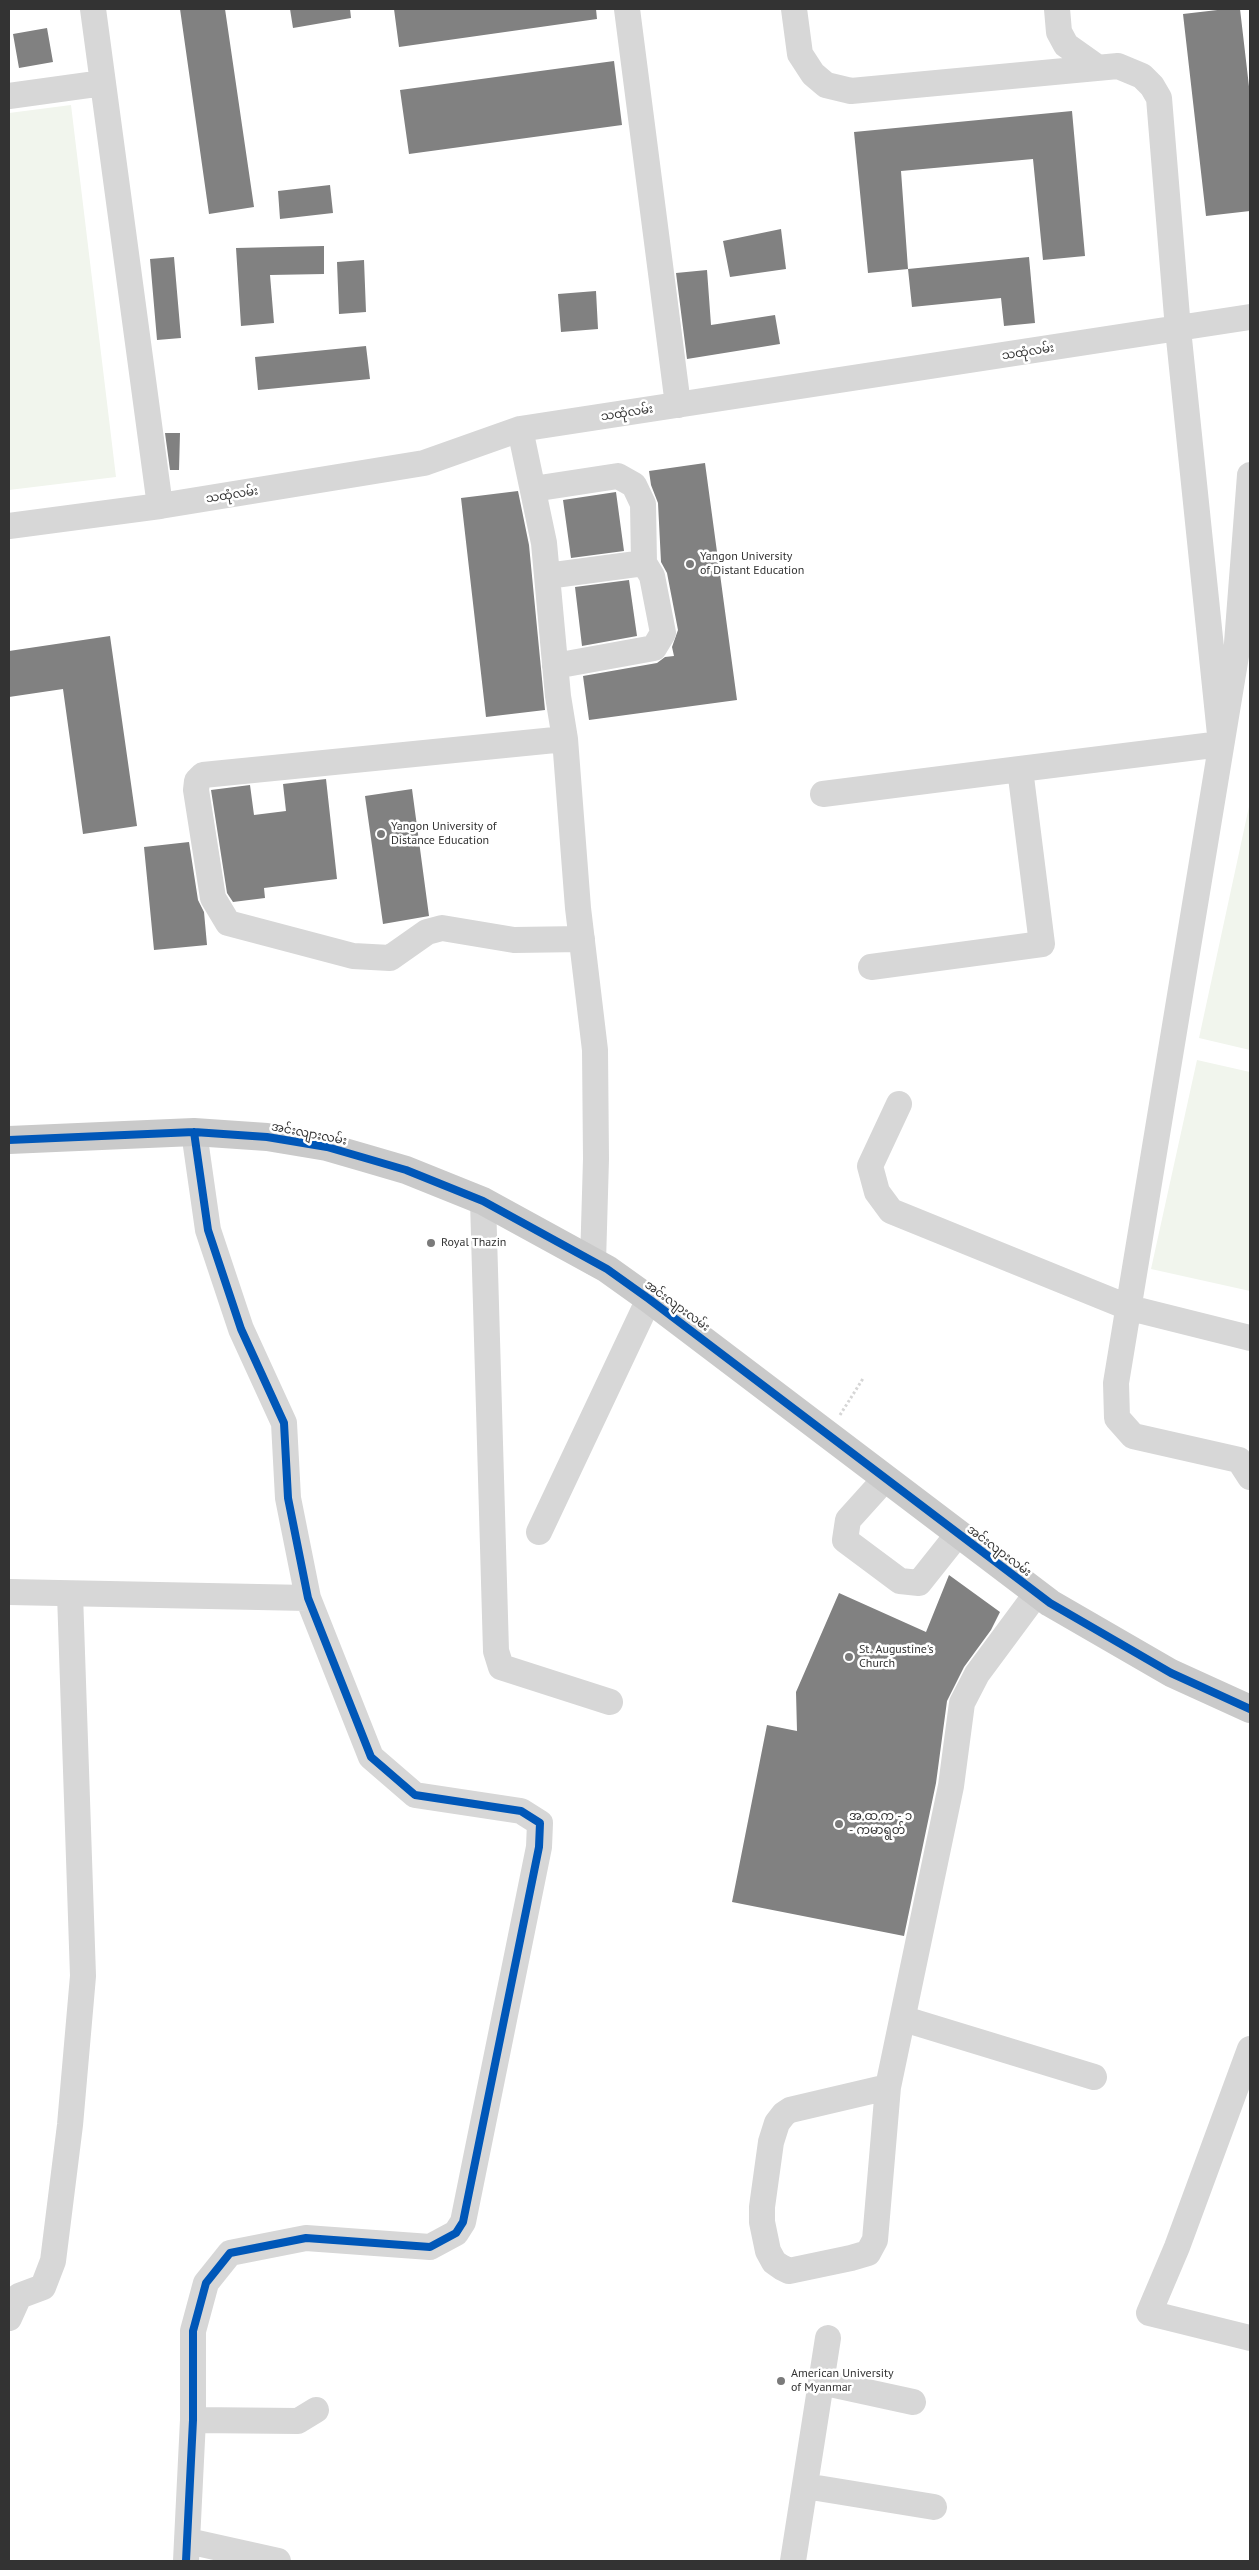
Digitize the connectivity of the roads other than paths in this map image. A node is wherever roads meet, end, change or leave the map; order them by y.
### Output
1 (93, 9) edge
2 (627, 9) edge
3 (794, 9) edge
4 (1057, 9) edge
5 (1097, 67) junction
6 (103, 83) junction
7 (9, 96) edge
8 (1250, 317) edge
9 (1178, 329) junction
10 (678, 405) junction
11 (520, 429) junction
12 (1250, 475) edge
13 (533, 489) junction
14 (160, 506) junction
15 (9, 526) edge
16 (644, 563) junction
17 (547, 576) junction
18 (555, 666) junction
19 (565, 739) junction
20 (1221, 744) junction
21 (1020, 769) junction
22 (823, 794) dead end
23 (582, 939) junction
24 (871, 967) dead end
25 (899, 1104) dead end
26 (194, 1132) junction
27 (9, 1140) edge
28 (482, 1201) junction
29 (593, 1262) junction
30 (649, 1299) junction
31 (1130, 1308) junction
32 (1250, 1338) edge
33 (1250, 1477) edge
34 (884, 1479) junction
35 (539, 1532) dead end
36 (958, 1534) junction
37 (9, 1592) edge
38 (1037, 1593) junction
39 (70, 1594) junction
40 (308, 1598) junction
41 (610, 1702) dead end
42 (1250, 1709) edge
43 (904, 2019) junction
44 (1250, 2049) edge
45 (1094, 2077) dead end
46 (888, 2087) junction
47 (9, 2318) edge
48 (828, 2338) dead end
49 (1250, 2338) edge
50 (821, 2382) junction
51 (913, 2402) dead end
52 (316, 2410) dead end
53 (193, 2420) junction
54 (805, 2486) junction
55 (934, 2507) dead end
56 (187, 2551) edge
57 (278, 2561) edge
58 (793, 2561) edge

1 - 6 street
2 - 10 street
3 - 5 street
4 - 5 street
5 - 9 street
6 - 7 street
6 - 14 street
8 - 9 street, သထုံလမ်း
9 - 10 street, သထုံလမ်း
9 - 20 street
10 - 11 street, သထုံလမ်း
11 - 13 street
11 - 14 street, သထုံလမ်း
12 - 20 street
13 - 16 street
13 - 17 street
14 - 15 street, သထုံလမ်း
16 - 17 street
16 - 18 street
17 - 18 street
18 - 19 street
19 - 23 street
19 - 23 street
20 - 21 street
20 - 31 street
21 - 22 street
21 - 24 street
23 - 29 street
25 - 31 street
26 - 27 main road, အင်းလျားလမ်း
26 - 28 main road, အင်းလျားလမ်း
26 - 40 street
28 - 29 main road, အင်းလျားလမ်း
28 - 41 street
29 - 30 main road, အင်းလျားလမ်း
30 - 34 main road, အင်းလျားလမ်း
30 - 35 street
31 - 32 street
31 - 33 street
34 - 36 main road, အင်းလျားလမ်း
34 - 36 street
36 - 38 main road, အင်းလျားလမ်း
37 - 39 street
38 - 42 main road, အင်းလျားလမ်း
38 - 43 street
39 - 40 street
39 - 47 street
40 - 53 street
43 - 45 street
43 - 46 street
44 - 49 street
46 - 46 street
48 - 50 street
50 - 51 street
50 - 54 street
52 - 53 street
53 - 56 street
54 - 55 street
54 - 58 street
56 - 57 street

